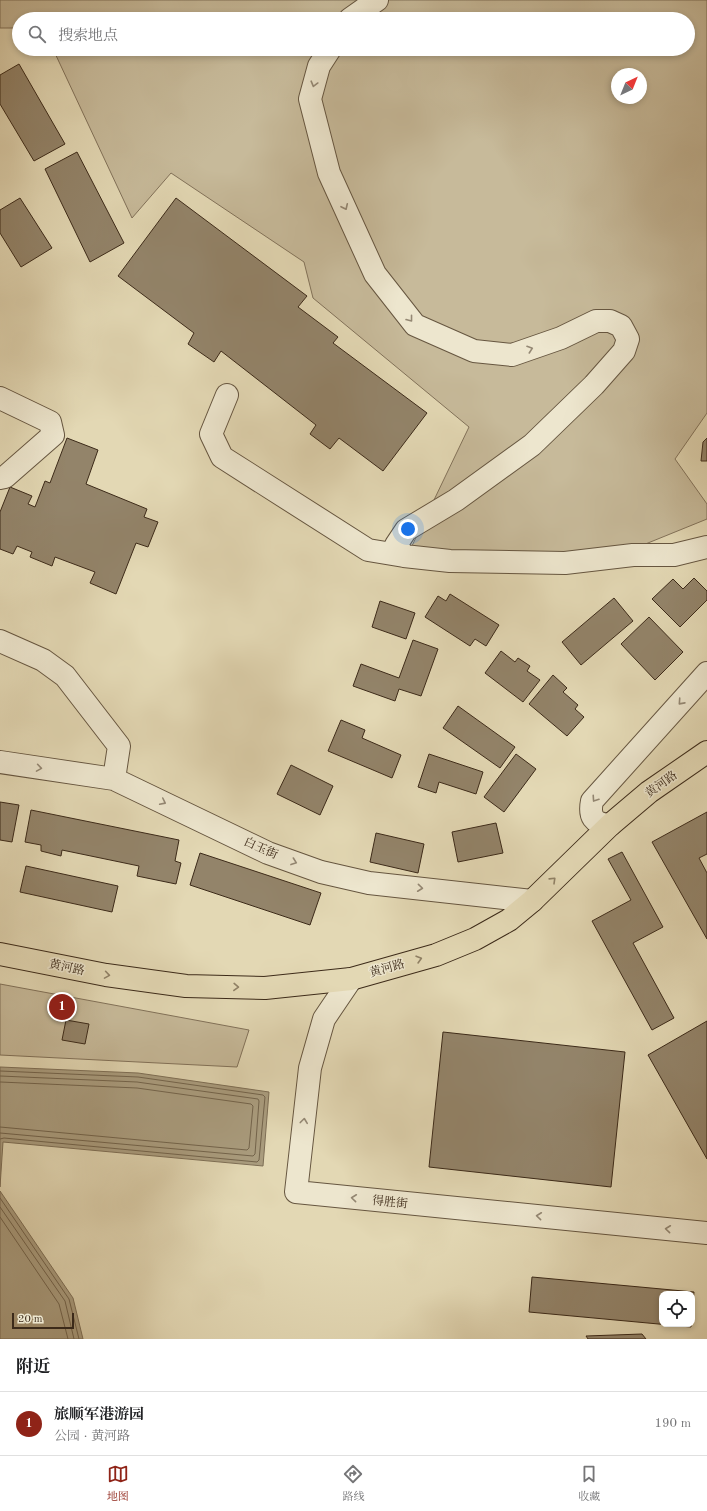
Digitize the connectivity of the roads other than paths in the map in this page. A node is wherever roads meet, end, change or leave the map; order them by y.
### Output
1 (377, 0) edge
2 (360, 12) edge
3 (325, 56) edge
4 (227, 395) dead end
5 (0, 398) edge
6 (0, 478) edge
7 (707, 547) edge
8 (404, 556) junction
9 (0, 641) edge
10 (707, 673) edge
11 (707, 752) edge
12 (0, 762) edge
13 (114, 780) junction
14 (610, 825) junction
15 (532, 901) junction
16 (0, 954) edge
17 (350, 979) junction
18 (707, 1233) edge

1 - 2 street
3 -> 8 street
4 - 8 street
5 - 6 street
7 - 8 street
9 - 13 street
10 -> 14 street
11 - 14 main road, 黄河路
12 -> 13 street, 白玉街
13 -> 15 street, 白玉街
15 -> 14 main road, 黄河路
17 -> 15 main road, 黄河路
16 -> 17 main road, 黄河路
18 -> 17 street, 得胜街

